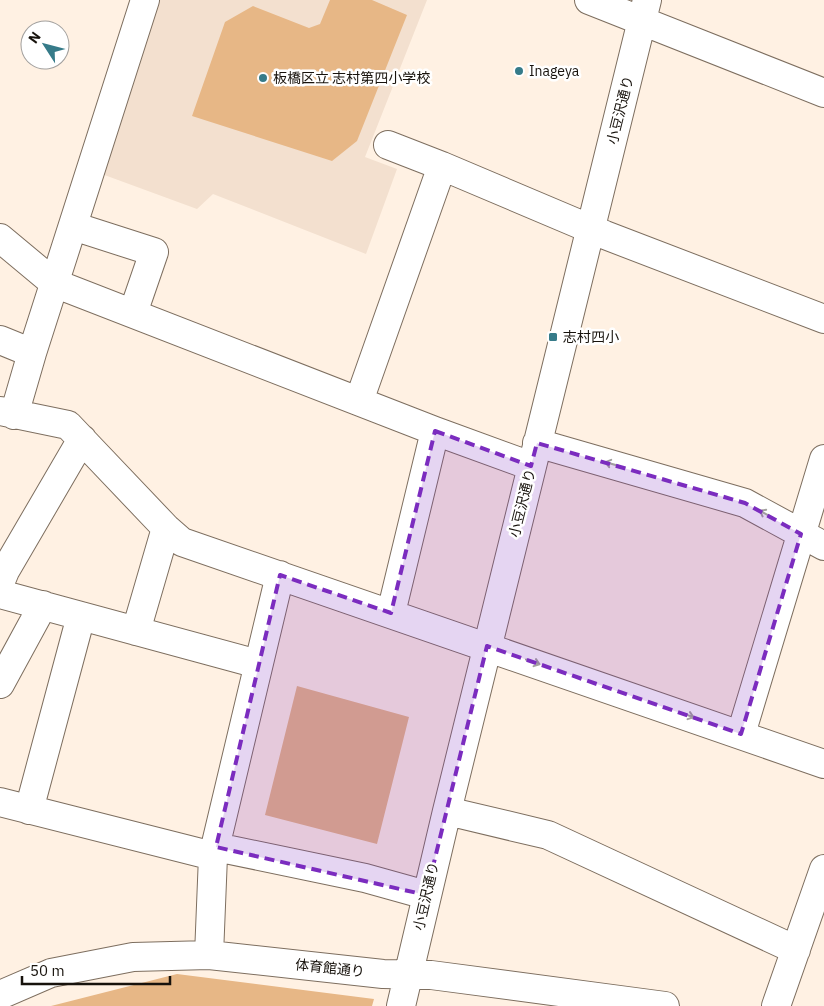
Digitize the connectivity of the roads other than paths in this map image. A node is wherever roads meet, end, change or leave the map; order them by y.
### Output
1 (145, 0) edge
2 (589, 0) edge
3 (644, 11) edge
4 (824, 93) edge
5 (388, 145) dead end
6 (442, 166) junction
7 (73, 226) junction
8 (591, 228) junction
9 (0, 238) edge
10 (54, 282) junction
11 (133, 313) junction
12 (824, 319) edge
13 (0, 340) edge
14 (32, 353) junction
15 (360, 401) junction
16 (7, 413) edge
17 (435, 431) junction
18 (82, 439) junction
19 (534, 455) junction
20 (824, 459) edge
21 (166, 528) junction
22 (812, 540) edge
23 (280, 575) junction
24 (0, 583) edge
25 (0, 594) edge
26 (43, 606) junction
27 (391, 614) junction
28 (81, 616) junction
29 (136, 631) junction
30 (487, 646) junction
31 (258, 664) junction
32 (0, 684) edge
33 (741, 734) junction
34 (824, 764) edge
35 (0, 802) edge
36 (29, 810) junction
37 (447, 811) junction
38 (215, 851) junction
39 (824, 869) edge
40 (426, 895) junction
41 (796, 950) junction
42 (209, 955) junction
43 (408, 974) junction
44 (0, 995) edge
45 (401, 1006) edge
46 (665, 1006) edge
47 (776, 1006) edge

1 - 7 street
2 - 3 street
3 - 4 street
3 - 8 street, 小豆沢通り
5 - 6 street
6 - 8 street
6 - 15 street
7 - 10 street
7 - 11 street
8 - 12 street
8 - 19 street, 小豆沢通り
9 - 10 street
10 - 11 street
10 - 14 street
11 - 15 street
13 - 14 street
14 - 16 street
15 - 17 street
16 - 18 street
17 - 19 street
17 - 27 street
18 - 21 street
18 - 24 street
22 -> 19 street
19 - 30 street, 小豆沢通り
20 - 22 street
21 - 23 street
21 - 29 street
22 - 33 street
23 - 27 street
23 - 31 street
25 - 26 street
26 - 28 street
26 - 32 street
27 - 30 street
28 - 29 street
28 - 36 street
29 - 31 street
30 -> 33 street
30 - 37 street, 小豆沢通り
31 - 38 street
33 - 34 street
35 - 36 street
36 - 38 street
37 - 40 street, 小豆沢通り
37 - 41 street
38 - 40 street
38 - 42 street
39 - 41 street
40 - 43 street, 小豆沢通り
41 - 47 street
42 - 43 street, 体育館通り
42 - 44 street, 体育館通り
43 - 45 street, 小豆沢通り
43 - 46 street, 体育館通り

